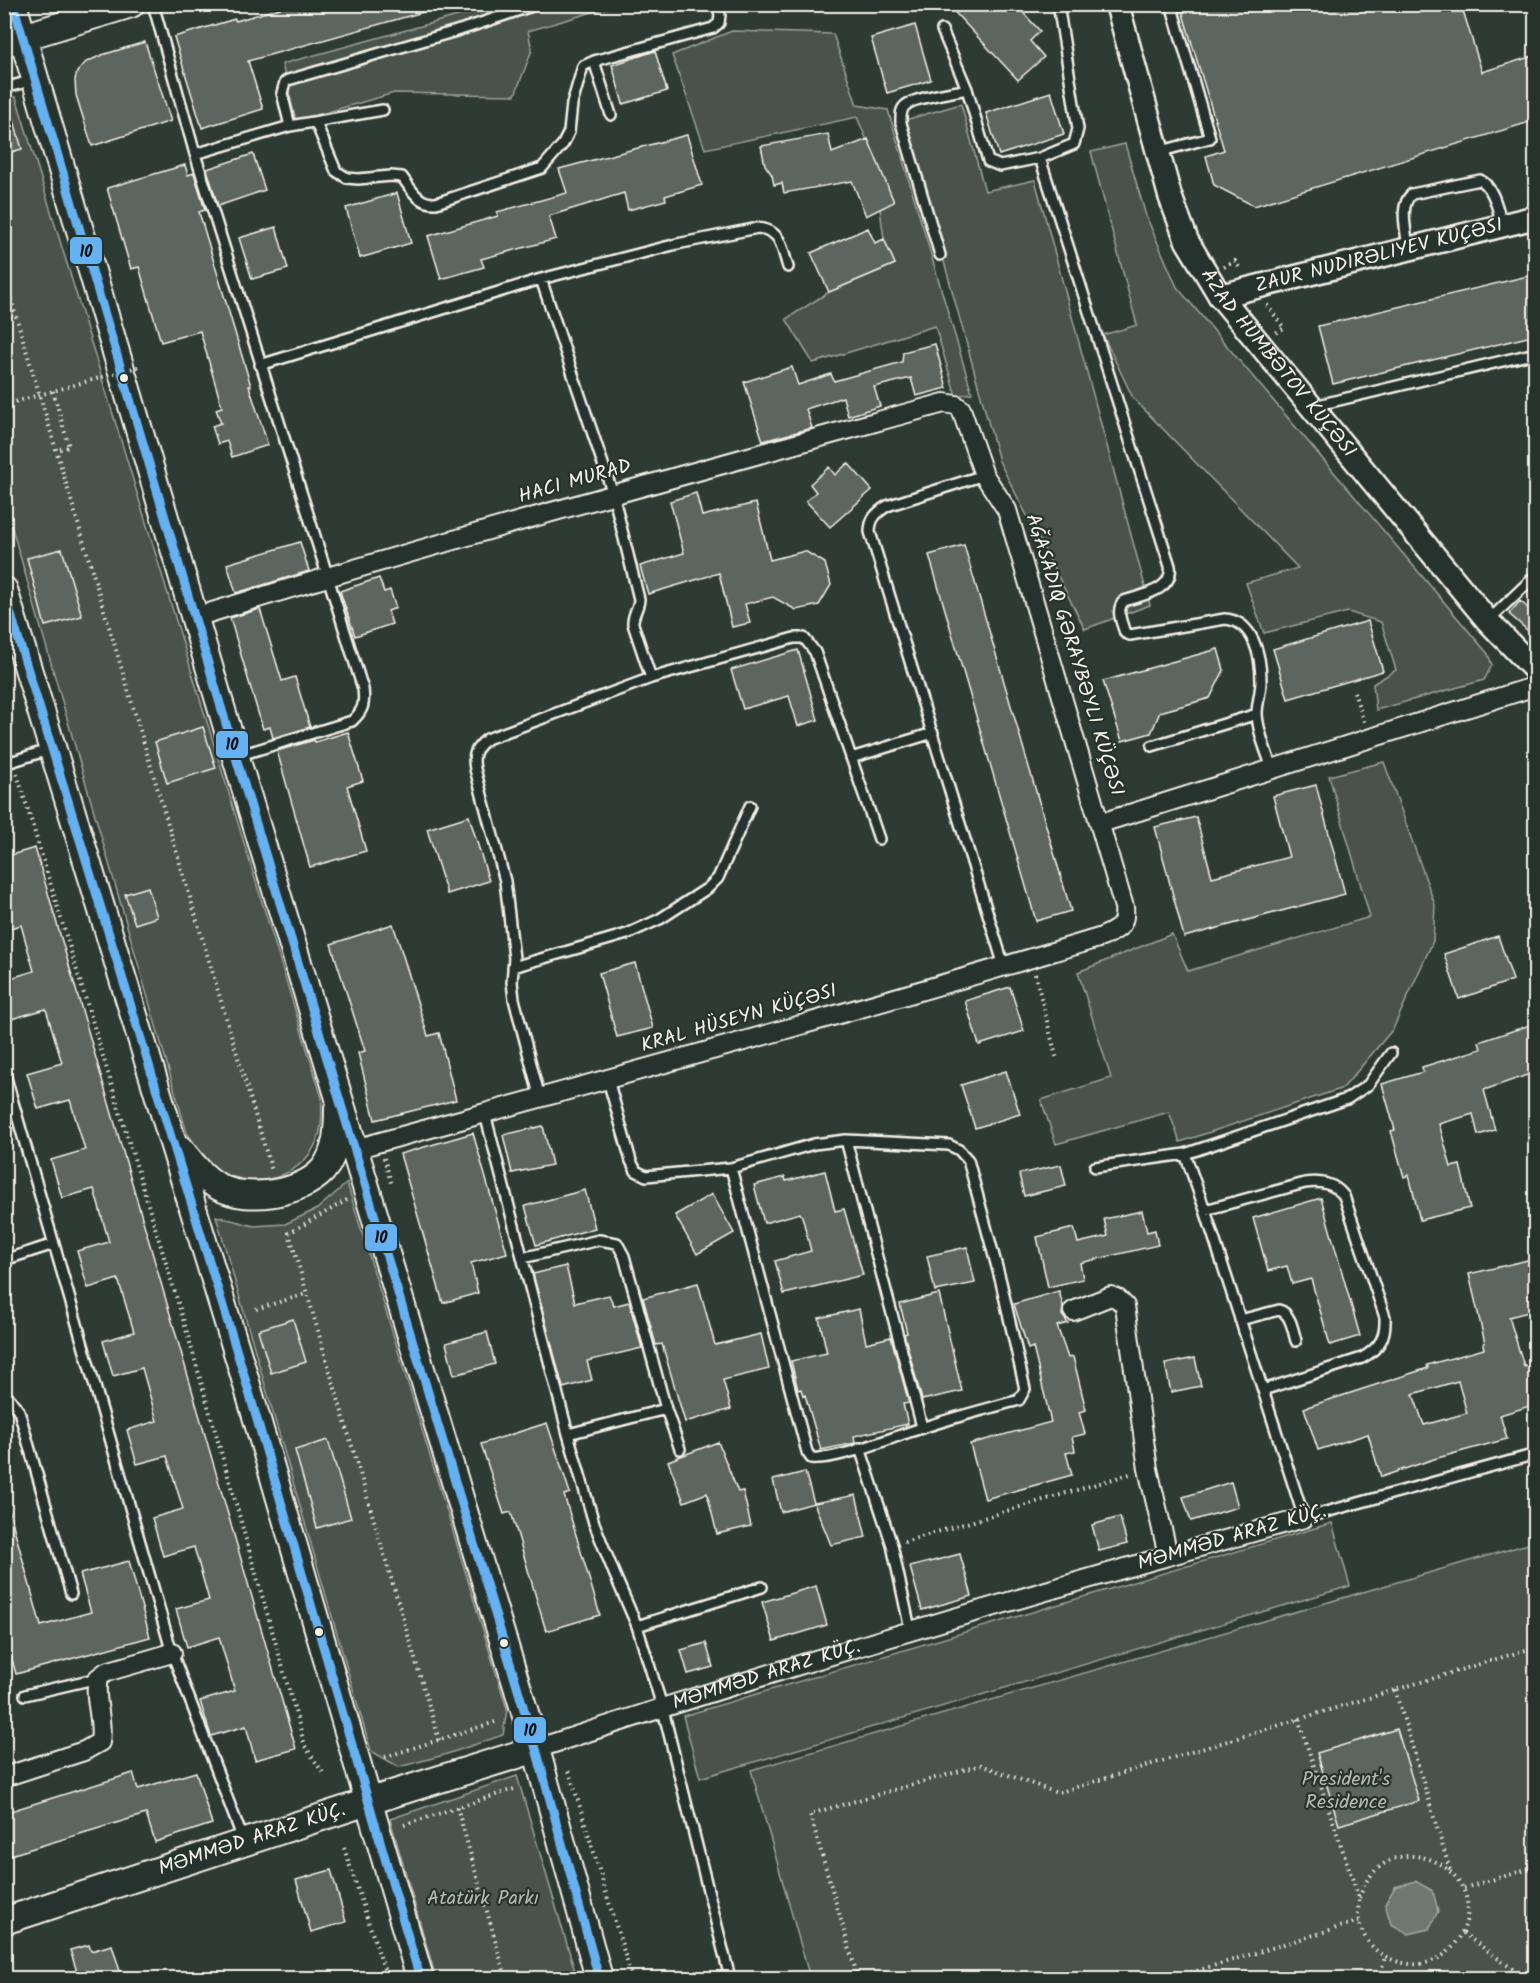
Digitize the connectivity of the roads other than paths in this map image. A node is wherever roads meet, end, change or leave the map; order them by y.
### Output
1 (13, 4) edge
2 (131, 4) edge
3 (153, 4) edge
4 (538, 4) edge
5 (717, 4) edge
6 (1058, 4) edge
7 (1117, 4) edge
8 (1171, 4) edge
9 (942, 30) dead end
10 (14, 40) edge
11 (594, 61) junction
12 (35, 80) junction
13 (4, 88) edge
14 (967, 89) junction
15 (383, 110) dead end
16 (611, 115) dead end
17 (316, 123) junction
18 (290, 126) junction
19 (1158, 152) junction
20 (195, 154) junction
21 (1040, 158) junction
22 (1536, 217) edge
23 (1502, 225) junction
24 (1408, 249) junction
25 (940, 255) dead end
26 (788, 267) dead end
27 (541, 279) junction
28 (1220, 296) junction
29 (1536, 354) edge
30 (260, 365) junction
31 (1312, 407) junction
32 (984, 474) junction
33 (613, 494) junction
34 (1536, 575) edge
35 (328, 576) junction
36 (4, 590) edge
37 (196, 617) junction
38 (1488, 621) junction
39 (1536, 671) edge
40 (651, 678) junction
41 (1536, 686) edge
42 (1257, 714) junction
43 (933, 733) junction
44 (1152, 746) dead end
45 (53, 748) junction
46 (237, 756) junction
47 (851, 758) junction
48 (9, 763) edge
49 (1272, 768) junction
50 (750, 806) dead end
51 (1101, 823) junction
52 (879, 839) dead end
53 (1004, 966) junction
54 (513, 968) junction
55 (1391, 1053) dead end
56 (4, 1071) edge
57 (608, 1080) junction
58 (338, 1092) junction
59 (540, 1098) junction
60 (485, 1114) junction
61 (846, 1140) junction
62 (174, 1142) junction
63 (355, 1149) junction
64 (1185, 1154) junction
65 (1095, 1167) dead end
66 (731, 1168) junction
67 (323, 1170) junction
68 (1205, 1210) junction
69 (54, 1244) junction
70 (522, 1258) junction
71 (4, 1260) edge
72 (1073, 1311) dead end
73 (1240, 1320) junction
74 (1296, 1341) dead end
75 (1263, 1390) junction
76 (4, 1397) edge
77 (666, 1409) junction
78 (922, 1427) junction
79 (568, 1434) junction
80 (680, 1449) dead end
81 (860, 1449) junction
82 (1536, 1454) edge
83 (1304, 1518) junction
84 (1167, 1555) junction
85 (762, 1587) dead end
86 (71, 1594) dead end
87 (638, 1626) junction
88 (910, 1629) junction
89 (172, 1653) junction
90 (98, 1678) junction
91 (25, 1695) dead end
92 (662, 1706) junction
93 (536, 1749) junction
94 (4, 1777) edge
95 (368, 1801) junction
96 (244, 1842) junction
97 (4, 1921) edge
98 (420, 1978) edge
99 (599, 1978) edge
100 (730, 1978) edge

1 - 10 main road
2 - 10 main road
3 - 20 lane
4 - 18 lane
5 - 11 lane
6 - 21 lane
7 - 19 street, AZAD HÜMBƏTOV KÜÇƏSI
8 - 19 lane
9 - 14 lane
10 - 12 main road
11 - 16 lane
11 - 17 lane
12 - 13 lane
12 - 37 main road
14 - 21 lane
14 - 25 lane
15 - 17 lane
17 - 18 lane
18 - 20 lane
19 - 28 street, AZAD HÜMBƏTOV KÜÇƏSI
20 - 30 lane
21 - 42 lane
22 - 23 street, ZAUR NUDIRƏLIYEV KÜÇƏSI
23 - 24 street, ZAUR NUDIRƏLIYEV KÜÇƏSI
23 - 24 lane
24 - 28 street, ZAUR NUDIRƏLIYEV KÜÇƏSI
26 - 27 lane
27 - 30 lane
27 - 33 lane
28 - 31 street, AZAD HÜMBƏTOV KÜÇƏSI
29 - 31 lane
30 - 35 lane
31 - 38 street, AZAD HÜMBƏTOV KÜÇƏSI
32 - 33 street
32 - 43 lane
32 - 51 street
33 - 35 street
33 - 40 lane
34 - 38 lane
35 - 37 street
35 - 46 lane
36 - 45 main road
37 - 46 main road
38 - 39 street, AZAD HÜMBƏTOV KÜÇƏSI
40 - 47 lane
40 - 54 lane
41 - 49 street
42 - 44 lane
42 - 49 lane
43 - 47 lane
43 - 53 lane
45 - 48 lane
45 - 62 main road
46 - 58 main road
47 - 52 lane
49 - 51 street
50 - 54 lane
51 - 53 street, KRAL HÜSEYN KÜÇƏSI
53 - 57 street, KRAL HÜSEYN KÜÇƏSI
54 - 59 lane
55 - 64 lane
56 - 69 lane
57 - 59 street, KRAL HÜSEYN KÜÇƏSI
57 - 66 lane
58 - 63 main road
58 - 67 main road
59 - 60 street, KRAL HÜSEYN KÜÇƏSI
60 - 63 street, KRAL HÜSEYN KÜÇƏSI
60 - 70 lane
61 - 66 lane
61 - 78 lane
61 - 78 lane
62 - 67 main road
62 - 95 main road
63 - 67 main road
63 - 93 main road
64 - 65 lane
64 - 68 lane
66 - 81 lane
68 - 73 lane
68 - 75 lane
69 - 71 lane
69 - 89 lane
70 - 77 lane
70 - 79 lane
72 - 84 street
73 - 74 lane
73 - 75 lane
75 - 83 lane
76 - 86 lane
77 - 79 lane
77 - 80 lane
78 - 81 lane
79 - 87 lane
81 - 88 lane
82 - 83 lane, MƏMMƏD ARAZ KÜÇ.
83 - 84 street, MƏMMƏD ARAZ KÜÇ.
84 - 88 street, MƏMMƏD ARAZ KÜÇ.
85 - 87 lane
87 - 92 lane
88 - 92 street, MƏMMƏD ARAZ KÜÇ.
89 - 90 street
89 - 96 lane
90 - 91 lane
90 - 94 street
92 - 93 street, MƏMMƏD ARAZ KÜÇ.
92 - 100 lane
93 - 95 main road, MƏMMƏD ARAZ KÜÇ.
93 - 99 main road
95 - 96 main road, MƏMMƏD ARAZ KÜÇ.
95 - 98 main road
96 - 97 main road, MƏMMƏD ARAZ KÜÇ.

